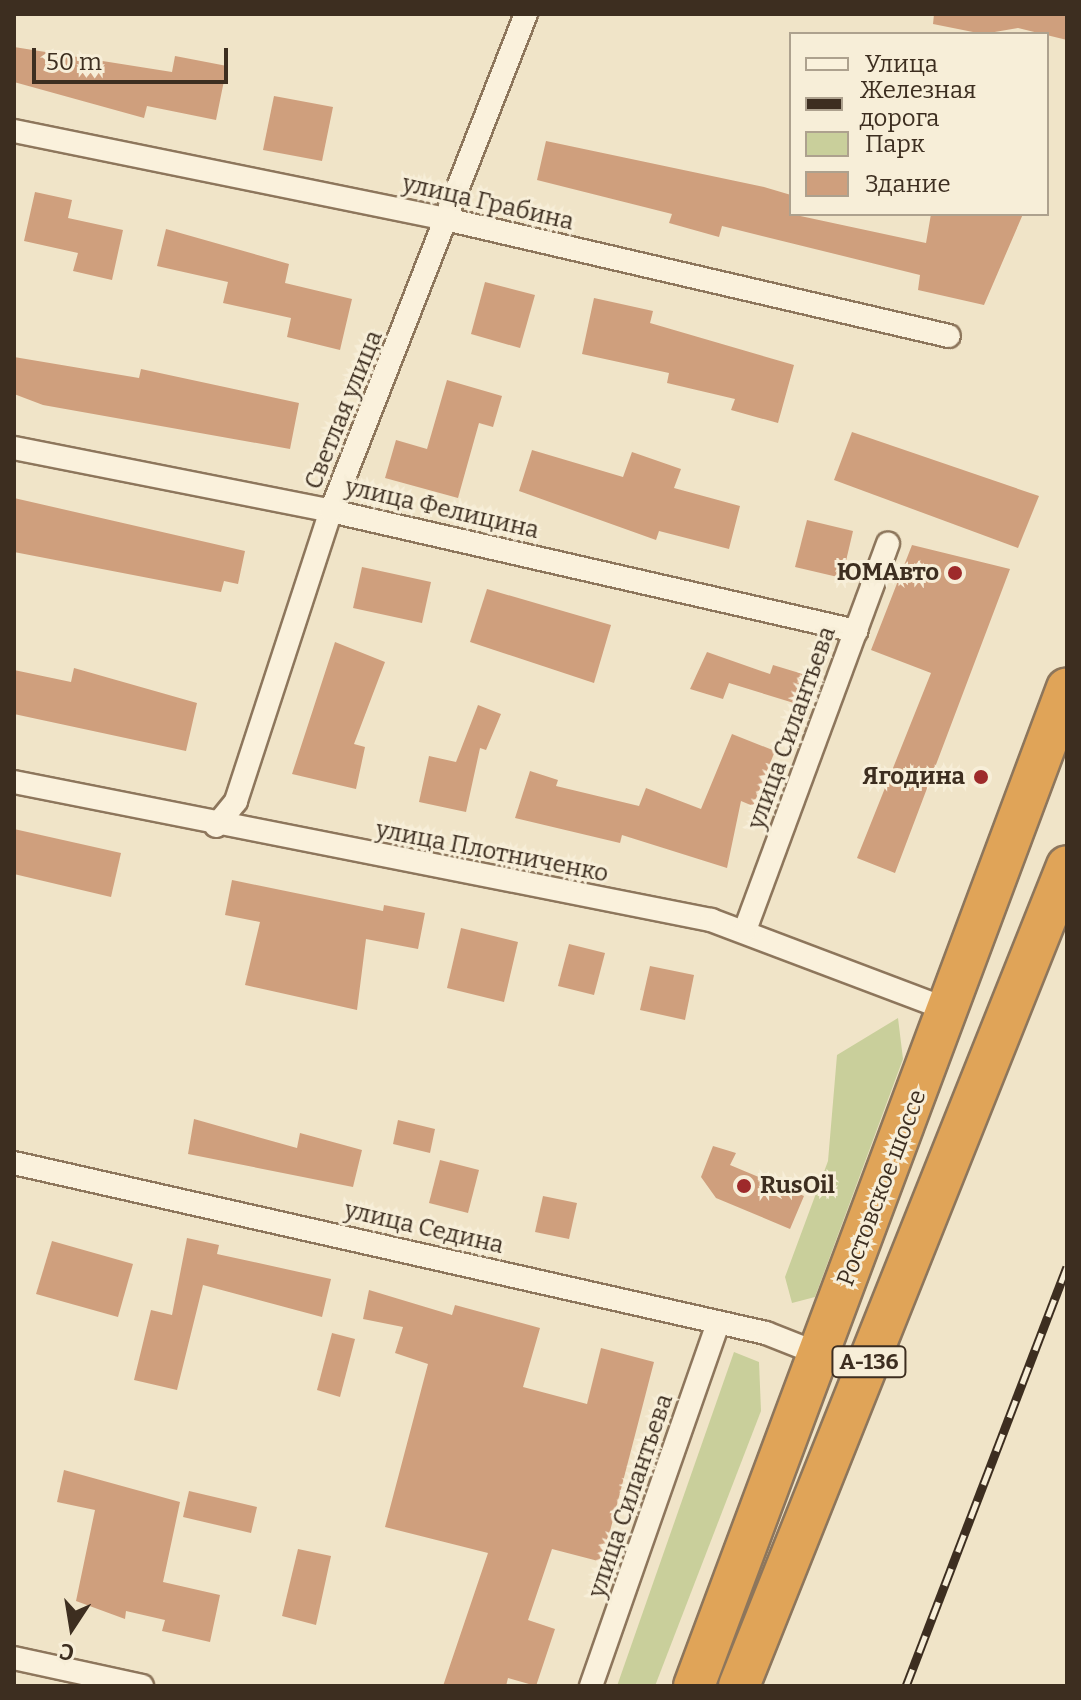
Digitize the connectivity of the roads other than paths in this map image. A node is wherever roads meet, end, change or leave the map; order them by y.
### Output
1 (526, 14) edge
2 (14, 131) edge
3 (450, 220) junction
4 (949, 336) dead end
5 (14, 448) edge
6 (331, 511) junction
7 (888, 544) dead end
8 (856, 631) junction
9 (1067, 688) edge
10 (14, 782) edge
11 (216, 826) junction
12 (1067, 866) edge
13 (745, 930) junction
14 (949, 1010) junction
15 (14, 1163) edge
16 (718, 1323) junction
17 (819, 1354) junction
18 (14, 1658) edge
19 (86, 1680) edge
20 (142, 1686) edge
21 (591, 1686) edge
22 (694, 1686) edge
23 (739, 1686) edge

1 - 3 street, Светлая улица
2 - 3 street, улица Грабина
3 - 4 street, улица Грабина
3 - 6 street, Светлая улица
5 - 6 street, улица Фелицина
6 - 8 street, улица Фелицина
6 - 11 street, Светлая улица
7 - 8 street, улица Силантьева
8 - 13 street, улица Силантьева
9 - 14 highway, Ростовское шоссе / А-136
10 - 11 street, улица Плотниченко
11 - 13 street, улица Плотниченко
12 - 23 highway, А-136
13 - 14 street, улица Плотниченко
14 - 17 highway, Ростовское шоссе / А-136
15 - 16 street, улица Седина
16 - 17 street, улица Седина
16 - 21 street, улица Силантьева
17 - 22 highway, Ростовское шоссе / А-136
18 - 19 street
19 - 20 street

